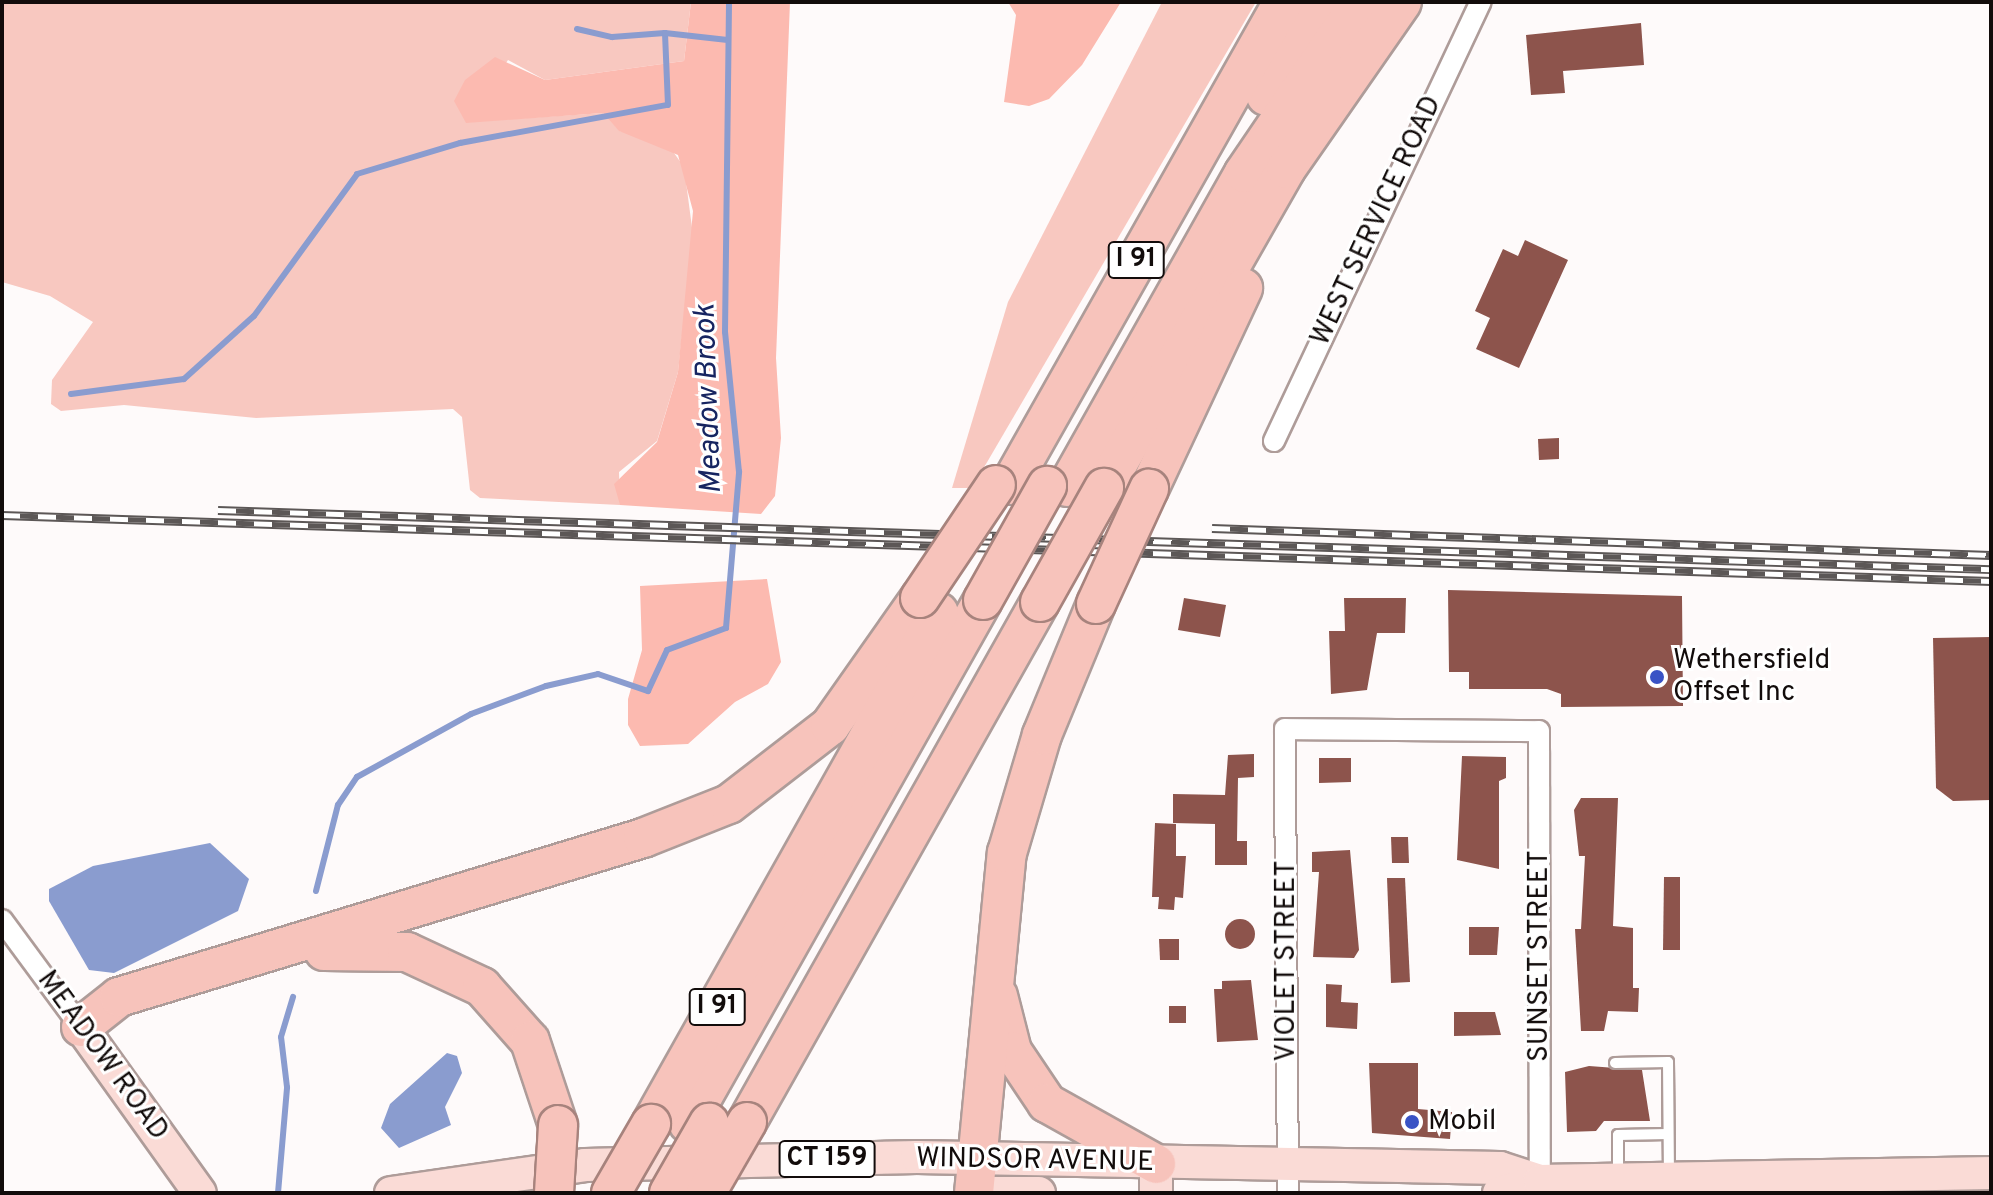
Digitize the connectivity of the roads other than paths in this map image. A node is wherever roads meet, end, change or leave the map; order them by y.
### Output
1 (1283, 2) edge
2 (1322, 2) edge
3 (1360, 2) edge
4 (1402, 2) edge
5 (1481, 2) edge
6 (1286, 169) junction
7 (1274, 441) dead end
8 (1057, 486) junction
9 (933, 599) junction
10 (1009, 601) junction
11 (1285, 729) joint
12 (2, 920) edge
13 (994, 935) junction
14 (81, 1027) junction
15 (1615, 1063) dead end
16 (699, 1123) junction
17 (1668, 1134) junction
18 (1991, 1173) edge
19 (1684, 1177) junction
20 (1156, 1178) edge
21 (1617, 1179) junction
22 (1288, 1180) edge
23 (978, 1181) edge
24 (1347, 1181) edge
25 (1540, 1181) junction
26 (200, 1193) edge
27 (391, 1193) edge
28 (554, 1193) edge
29 (611, 1193) edge
30 (648, 1193) edge
31 (669, 1193) edge
32 (706, 1193) edge
33 (1039, 1193) edge
34 (1499, 1193) edge

1 - 9 highway, I 91
2 - 8 highway
3 - 8 highway
4 - 6 highway
5 - 7 street, WEST SERVICE ROAD
6 - 10 highway, bridge
6 - 13 highway, bridge
8 - 10 highway, bridge
9 - 14 highway
9 - 29 highway, I 91, bridge
10 - 16 highway
10 - 32 highway, bridge
11 - 22 street, VIOLET STREET
11 - 25 street, SUNSET STREET
12 - 14 street, MEADOW ROAD
13 - 20 highway
13 - 23 highway
14 - 26 main road, MEADOW ROAD
14 - 28 highway, bridge
15 - 17 lane
16 - 30 highway
16 - 31 highway, bridge
17 - 19 lane
17 - 21 lane
18 - 19 main road
19 - 21 main road, CT 159
20 - 22 main road, WINDSOR AVENUE / CT 159
20 - 23 main road, WINDSOR AVENUE / CT 159
21 - 25 main road, CT 159
22 - 24 main road, WINDSOR AVENUE / CT 159
23 - 27 main road, WINDSOR AVENUE / CT 159
23 - 33 main road, WINDSOR AVENUE / CT 159
24 - 25 main road, WINDSOR AVENUE / CT 159
25 - 34 main road, CT 159

